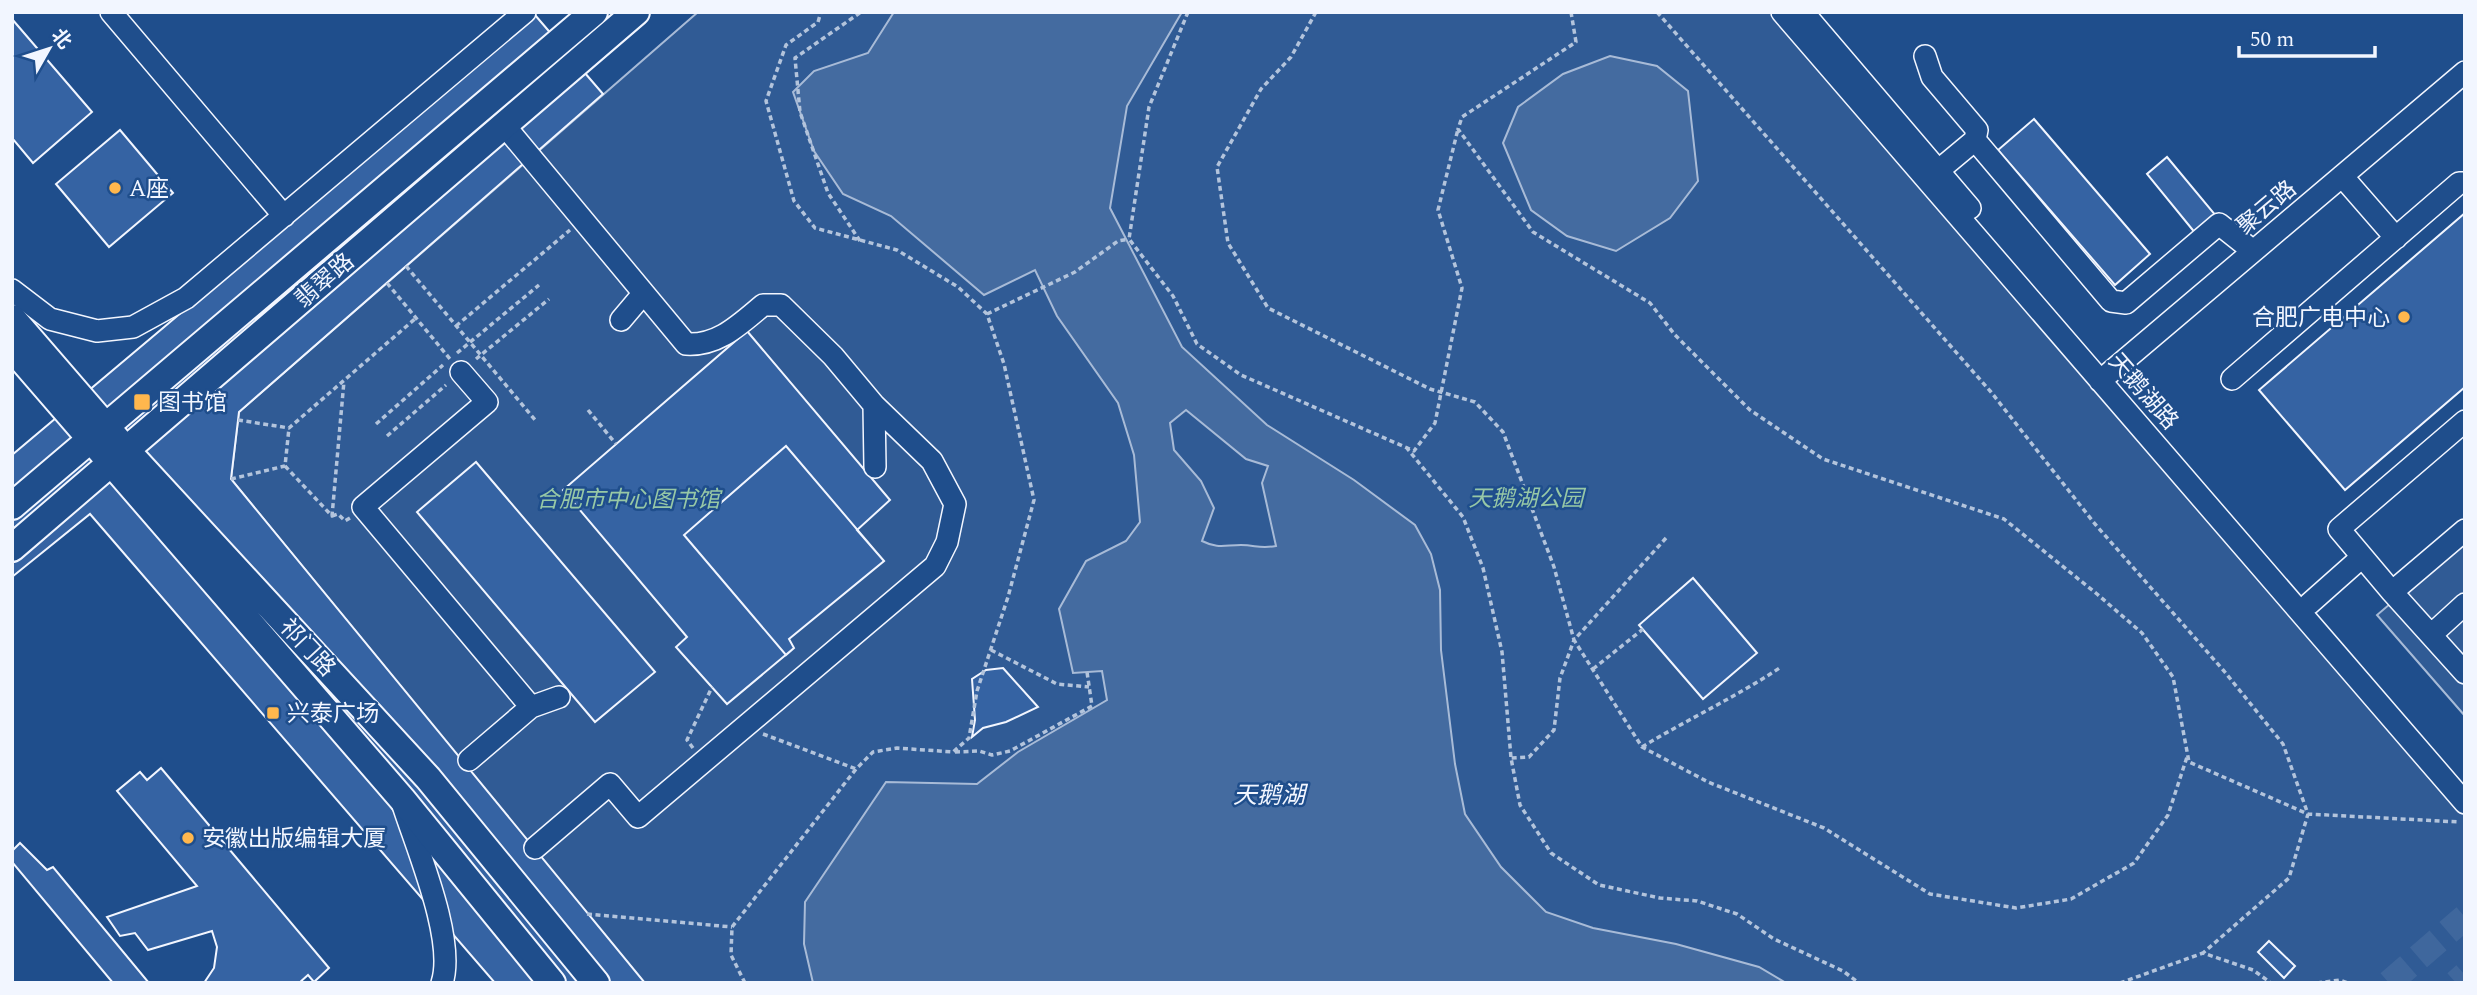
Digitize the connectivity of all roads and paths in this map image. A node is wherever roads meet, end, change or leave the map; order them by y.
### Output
1 (110, 12) edge
2 (525, 12) edge
3 (594, 12) edge
4 (636, 12) edge
5 (821, 12) edge
6 (861, 12) edge
7 (1188, 12) edge
8 (1316, 12) edge
9 (1571, 12) edge
10 (1657, 12) edge
11 (1783, 12) edge
12 (1803, 12) edge
13 (1925, 56) dead end
14 (2465, 72) edge
15 (504, 125) junction
16 (1458, 128) junction
17 (1975, 140) junction
18 (1939, 170) junction
19 (2342, 176) junction
20 (2465, 183) edge
21 (284, 216) junction
22 (582, 220) junction
23 (2396, 238) junction
24 (1129, 239) junction
25 (861, 241) junction
26 (2253, 251) junction
27 (407, 266) dead end
28 (387, 283) dead end
29 (539, 285) dead end
30 (12, 290) edge
31 (643, 294) junction
32 (549, 299) dead end
33 (987, 314) junction
34 (12, 318) edge
35 (416, 318) junction
36 (621, 320) dead end
37 (490, 325) dead end
38 (456, 326) junction
39 (501, 338) dead end
40 (12, 348) edge
41 (461, 373) joint
42 (2104, 378) junction
43 (2232, 379) dead end
44 (344, 381) junction
45 (425, 381) dead end
46 (1443, 392) junction
47 (436, 393) dead end
48 (874, 405) junction
49 (588, 410) dead end
50 (238, 420) dead end
51 (536, 421) dead end
52 (2465, 421) edge
53 (376, 424) dead end
54 (289, 428) junction
55 (98, 433) junction
56 (387, 436) dead end
57 (616, 444) dead end
58 (1406, 447) junction
59 (119, 457) junction
60 (285, 466) junction
61 (875, 467) dead end
62 (231, 479) dead end
63 (12, 506) edge
64 (2465, 530) edge
65 (1666, 538) dead end
66 (12, 548) edge
67 (2362, 557) junction
68 (2392, 592) junction
69 (2309, 604) junction
70 (2465, 604) edge
71 (1643, 629) dead end
72 (2431, 635) junction
73 (1574, 640) junction
74 (991, 650) junction
75 (1781, 667) dead end
76 (1593, 669) junction
77 (2464, 670) edge
78 (1087, 672) dead end
79 (712, 687) dead end
80 (1089, 687) junction
81 (559, 697) dead end
82 (531, 707) junction
83 (745, 727) junction
84 (687, 740) dead end
85 (1642, 747) junction
86 (953, 752) junction
87 (2188, 755) junction
88 (1511, 758) junction
89 (469, 760) dead end
90 (856, 769) junction
91 (2465, 787) edge
92 (402, 799) junction
93 (2465, 803) edge
94 (2308, 814) junction
95 (2465, 822) edge
96 (535, 848) dead end
97 (587, 914) dead end
98 (732, 927) junction
99 (2203, 953) junction
100 (442, 983) edge
101 (552, 983) edge
102 (596, 983) edge
103 (745, 983) edge
104 (1859, 983) edge
105 (2120, 983) edge
106 (2271, 983) edge
107 (2317, 983) edge
108 (2348, 983) edge

1 - 21 street
2 - 21 street
3 - 55 main road, 翡翠路
4 - 15 main road, 翡翠路
5 - 25 path
6 - 25 path
7 - 24 path
8 - 46 path
9 - 16 path
10 - 94 path
11 - 42 street, 天鹅湖路
12 - 18 street, 天鹅湖路
13 - 17 street
14 - 19 street, 聚云路
15 - 22 street
15 - 59 main road, 翡翠路
16 - 46 path
16 - 87 path
17 - 18 street
17 - 26 street
18 - 42 street, 天鹅湖路
19 - 23 street
19 - 26 street, 聚云路
20 - 23 street
21 - 30 street
22 - 31 street
22 - 38 path
23 - 43 street
24 - 33 path
24 - 58 path
25 - 33 path
26 - 42 street, 聚云路
27 - 38 path
28 - 35 path
29 - 37 path
31 - 36 street
31 - 48 street
32 - 39 path
33 - 74 path
34 - 55 main road, 祁门路
35 - 41 path
35 - 44 path
38 - 51 path
40 - 55 main road, 祁门路
41 - 82 street
42 - 69 street, 天鹅湖路
42 - 93 street, 天鹅湖路
44 - 54 path
44 - 60 path
45 - 53 path
46 - 58 path
46 - 73 path
47 - 56 path
48 - 61 street
48 - 83 street
49 - 57 path
50 - 54 path
52 - 67 street
54 - 60 path
55 - 59 main road, 祁门路
55 - 63 main road, 翡翠路
58 - 88 path
59 - 66 main road, 翡翠路
59 - 92 main road, 祁门路
59 - 102 main road, 祁门路
60 - 62 path
64 - 68 street
65 - 73 path
67 - 68 street
67 - 69 street
68 - 72 street
69 - 91 street, 天鹅湖路
70 - 72 street
71 - 76 path
72 - 77 street
73 - 76 path
73 - 88 path
74 - 80 path
74 - 86 path
75 - 85 path
76 - 85 path
78 - 80 path
79 - 84 path
80 - 86 path
81 - 82 street
82 - 89 street
83 - 90 path
83 - 96 street
85 - 87 path
86 - 90 path
87 - 94 path
88 - 104 path
90 - 98 path
92 - 100 street
92 - 101 main road, 祁门路
94 - 95 path
94 - 99 path
97 - 98 path
98 - 103 path
99 - 105 path
99 - 106 path
107 - 108 path

